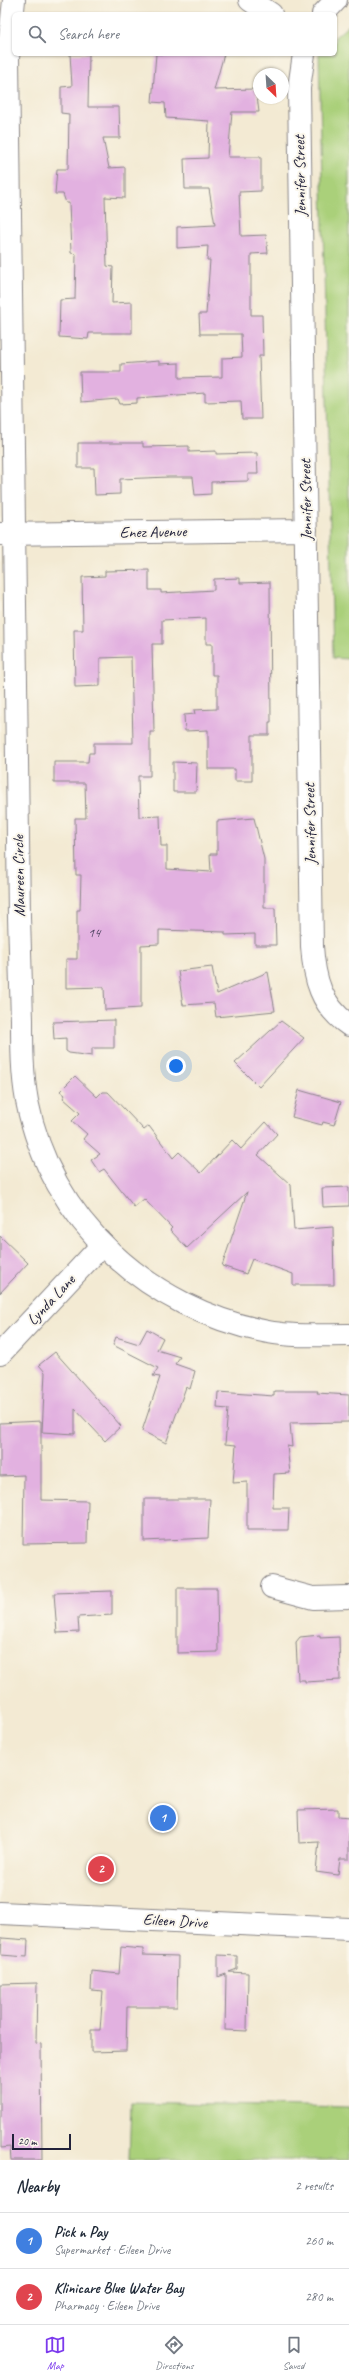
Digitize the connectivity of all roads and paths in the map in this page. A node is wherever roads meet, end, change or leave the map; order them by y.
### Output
1 (14, 0) edge
2 (250, 0) edge
3 (13, 12) edge
4 (268, 12) edge
5 (12, 19) edge
6 (304, 56) edge
7 (306, 530) junction
8 (7, 534) edge
9 (349, 1025) edge
10 (102, 1246) junction
11 (349, 1335) edge
12 (0, 1354) edge
13 (272, 1587) dead end
14 (349, 1597) edge
15 (0, 1913) edge
16 (349, 1929) edge

1 - 3 street, Maureen Circle
2 - 4 street
5 - 8 street, Maureen Circle
6 - 7 street, Jennifer Street
7 - 8 street, Enez Avenue
7 - 9 street, Jennifer Street
8 - 10 street, Maureen Circle
10 - 11 street, Maureen Circle
10 - 12 street, Lynda Lane
13 - 14 street
15 - 16 street, Eileen Drive

